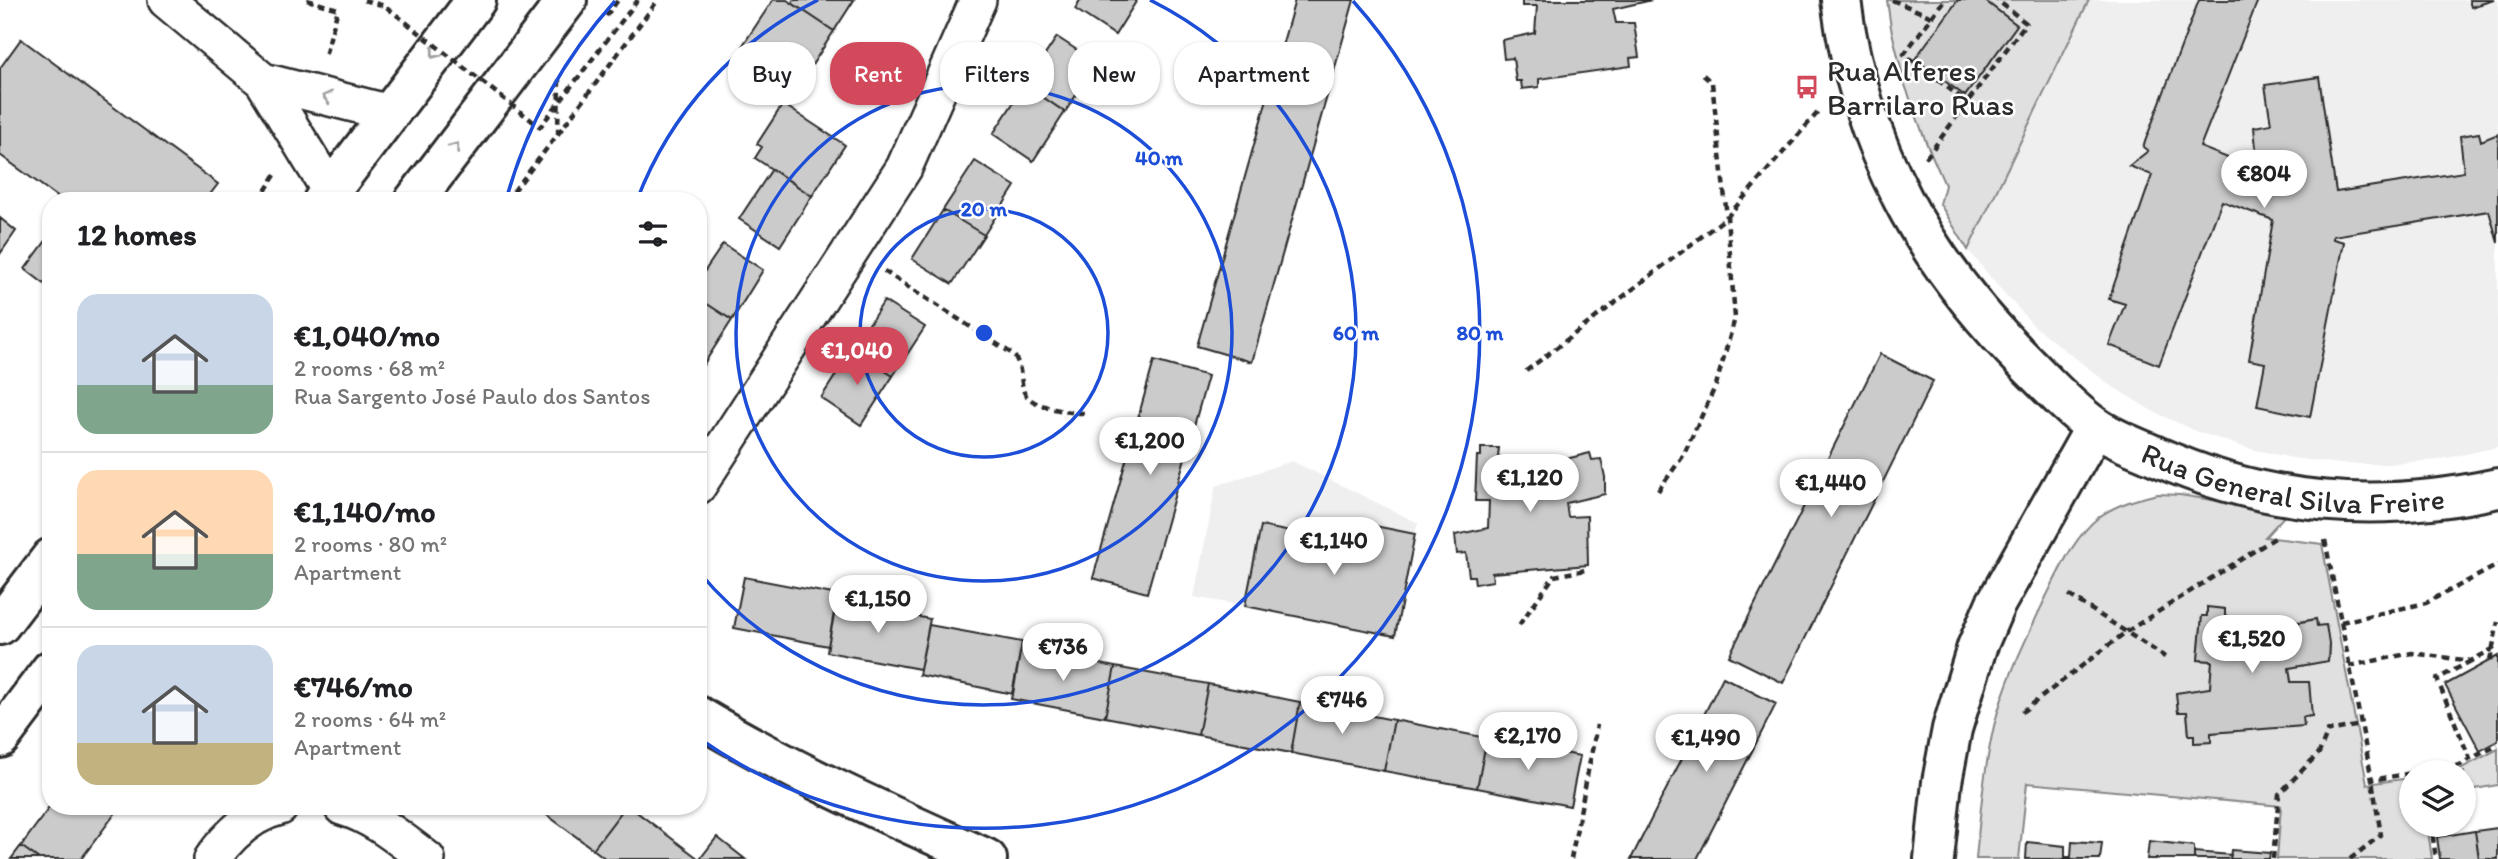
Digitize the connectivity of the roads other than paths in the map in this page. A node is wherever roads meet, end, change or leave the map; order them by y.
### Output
1 (166, 0) edge
2 (476, 0) edge
3 (567, 0) edge
4 (978, 0) edge
5 (1841, 0) edge
6 (264, 81) junction
7 (390, 113) junction
8 (324, 192) edge
9 (329, 192) edge
10 (421, 192) edge
11 (2095, 427) junction
12 (707, 472) edge
13 (2498, 488) edge
14 (42, 570) edge
15 (0, 625) edge
16 (42, 682) edge
17 (707, 721) edge
18 (0, 738) edge
19 (261, 815) edge
20 (364, 815) edge
21 (212, 859) edge
22 (427, 859) edge
23 (987, 859) edge
24 (1934, 859) edge

1 - 6 street
2 -> 7 main road
10 -> 3 main road
4 - 12 street
5 - 11 main road
7 -> 6 street
6 - 8 street
7 - 9 main road
11 - 13 main road, Rua General Silva Freire
11 - 24 main road
14 - 15 main road
16 - 18 main road
17 - 23 main road
19 - 21 street
20 - 22 street

